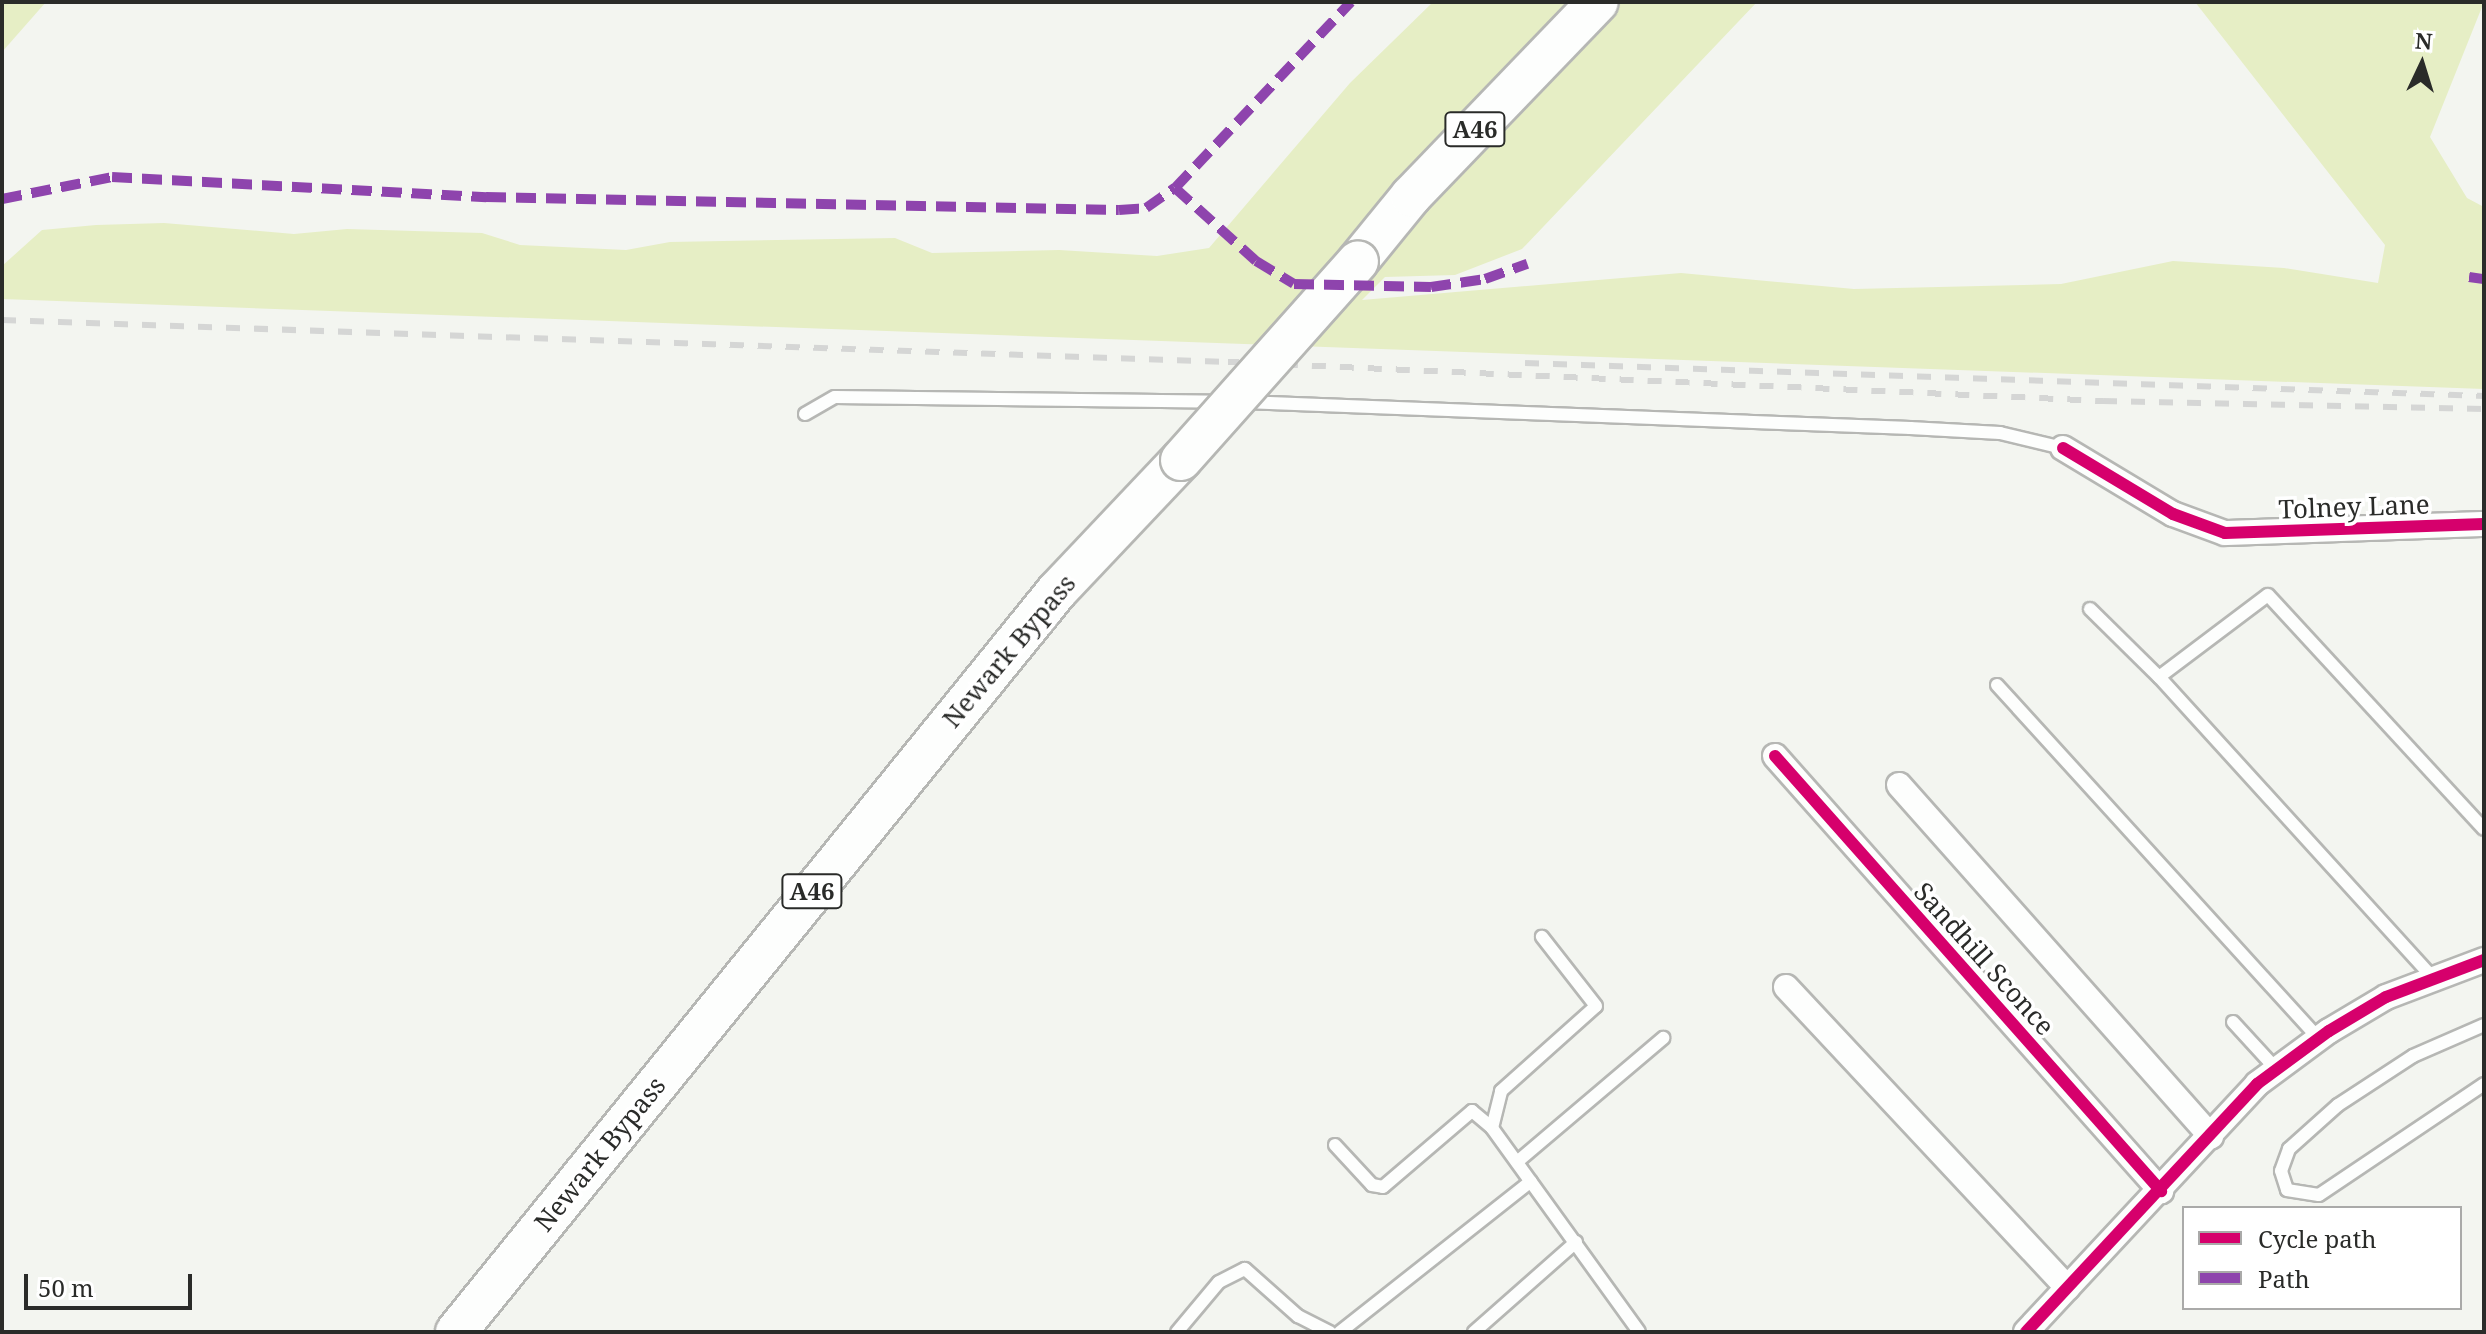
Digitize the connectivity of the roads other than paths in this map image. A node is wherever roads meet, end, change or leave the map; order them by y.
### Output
1 (1598, 2) edge
2 (805, 414) dead end
3 (2063, 448) joint
4 (2484, 524) edge
5 (2090, 609) dead end
6 (2159, 677) junction
7 (1997, 685) dead end
8 (1775, 756) dead end
9 (1899, 785) dead end
10 (2484, 829) edge
11 (1542, 937) dead end
12 (2484, 960) edge
13 (2434, 979) junction
14 (1786, 987) dead end
15 (2233, 1022) dead end
16 (2484, 1025) edge
17 (1663, 1038) dead end
18 (2318, 1038) junction
19 (2277, 1070) junction
20 (2484, 1084) edge
21 (1492, 1128) junction
22 (2211, 1136) junction
23 (1335, 1145) dead end
24 (1517, 1162) junction
25 (1531, 1181) junction
26 (2161, 1191) junction
27 (1576, 1242) junction
28 (2068, 1288) junction
29 (456, 1332) edge
30 (1177, 1332) edge
31 (1330, 1332) edge
32 (1340, 1332) edge
33 (1474, 1332) edge
34 (1639, 1332) edge
35 (2026, 1332) edge

1 - 29 highway, Newark Bypass / A46, bridge
2 - 3 lane
3 - 4 street, Tolney Lane
5 - 6 lane
6 - 10 lane
6 - 13 lane
7 - 18 lane
8 - 26 street, Sandhill Sconce
9 - 22 street
11 - 21 lane
12 - 13 street
13 - 18 street
14 - 28 street
15 - 19 lane
16 - 20 lane
17 - 24 lane
18 - 19 street
19 - 22 street
21 - 23 lane
21 - 24 lane
22 - 26 street
24 - 25 lane
25 - 27 lane
25 - 32 lane
26 - 28 street
27 - 33 lane
27 - 34 lane
28 - 35 street
30 - 31 lane

